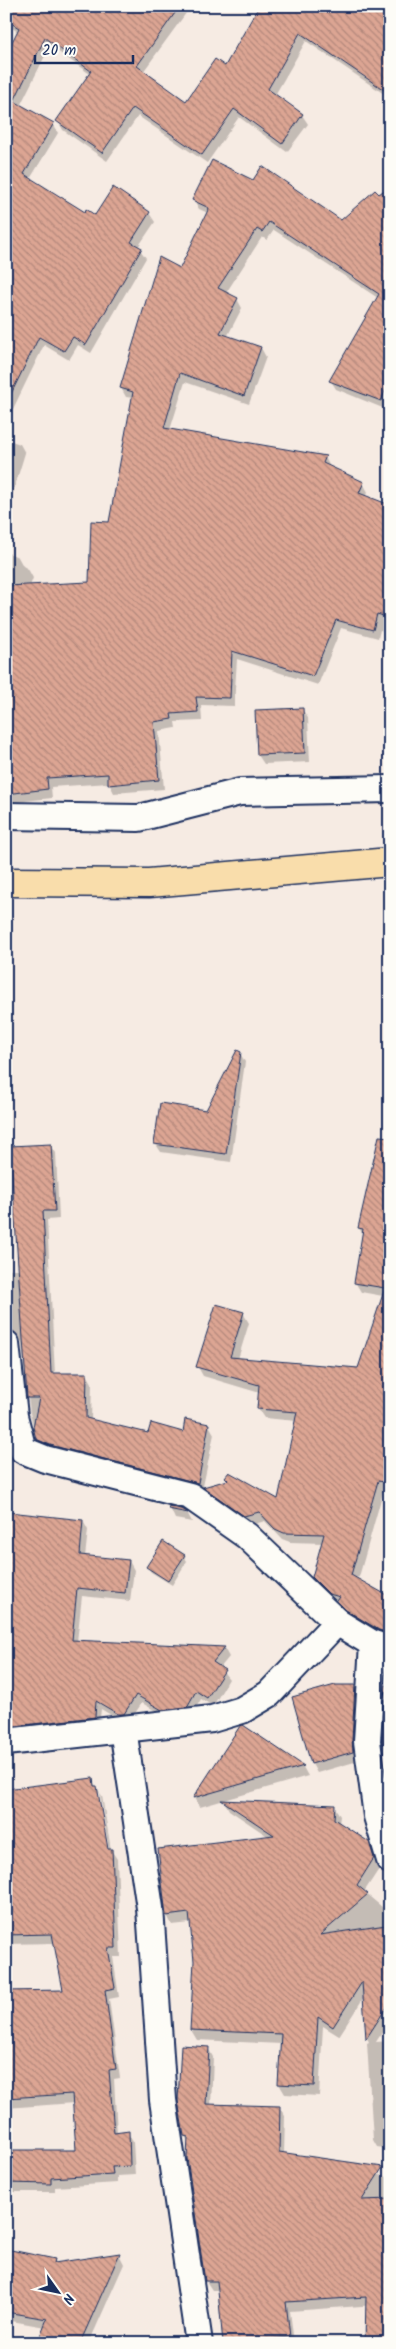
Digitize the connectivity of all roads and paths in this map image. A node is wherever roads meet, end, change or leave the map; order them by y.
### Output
1 (390, 789) edge
2 (6, 816) edge
3 (390, 862) edge
4 (6, 882) edge
5 (6, 1344) edge
6 (336, 1622) junction
7 (381, 1647) edge
8 (123, 1729) junction
9 (6, 1742) edge
10 (390, 1860) edge
11 (200, 2343) edge

1 - 2 street
3 - 4 highway
5 - 6 street
6 - 7 street
6 - 8 street
7 - 10 street
8 - 9 street
8 - 11 street

